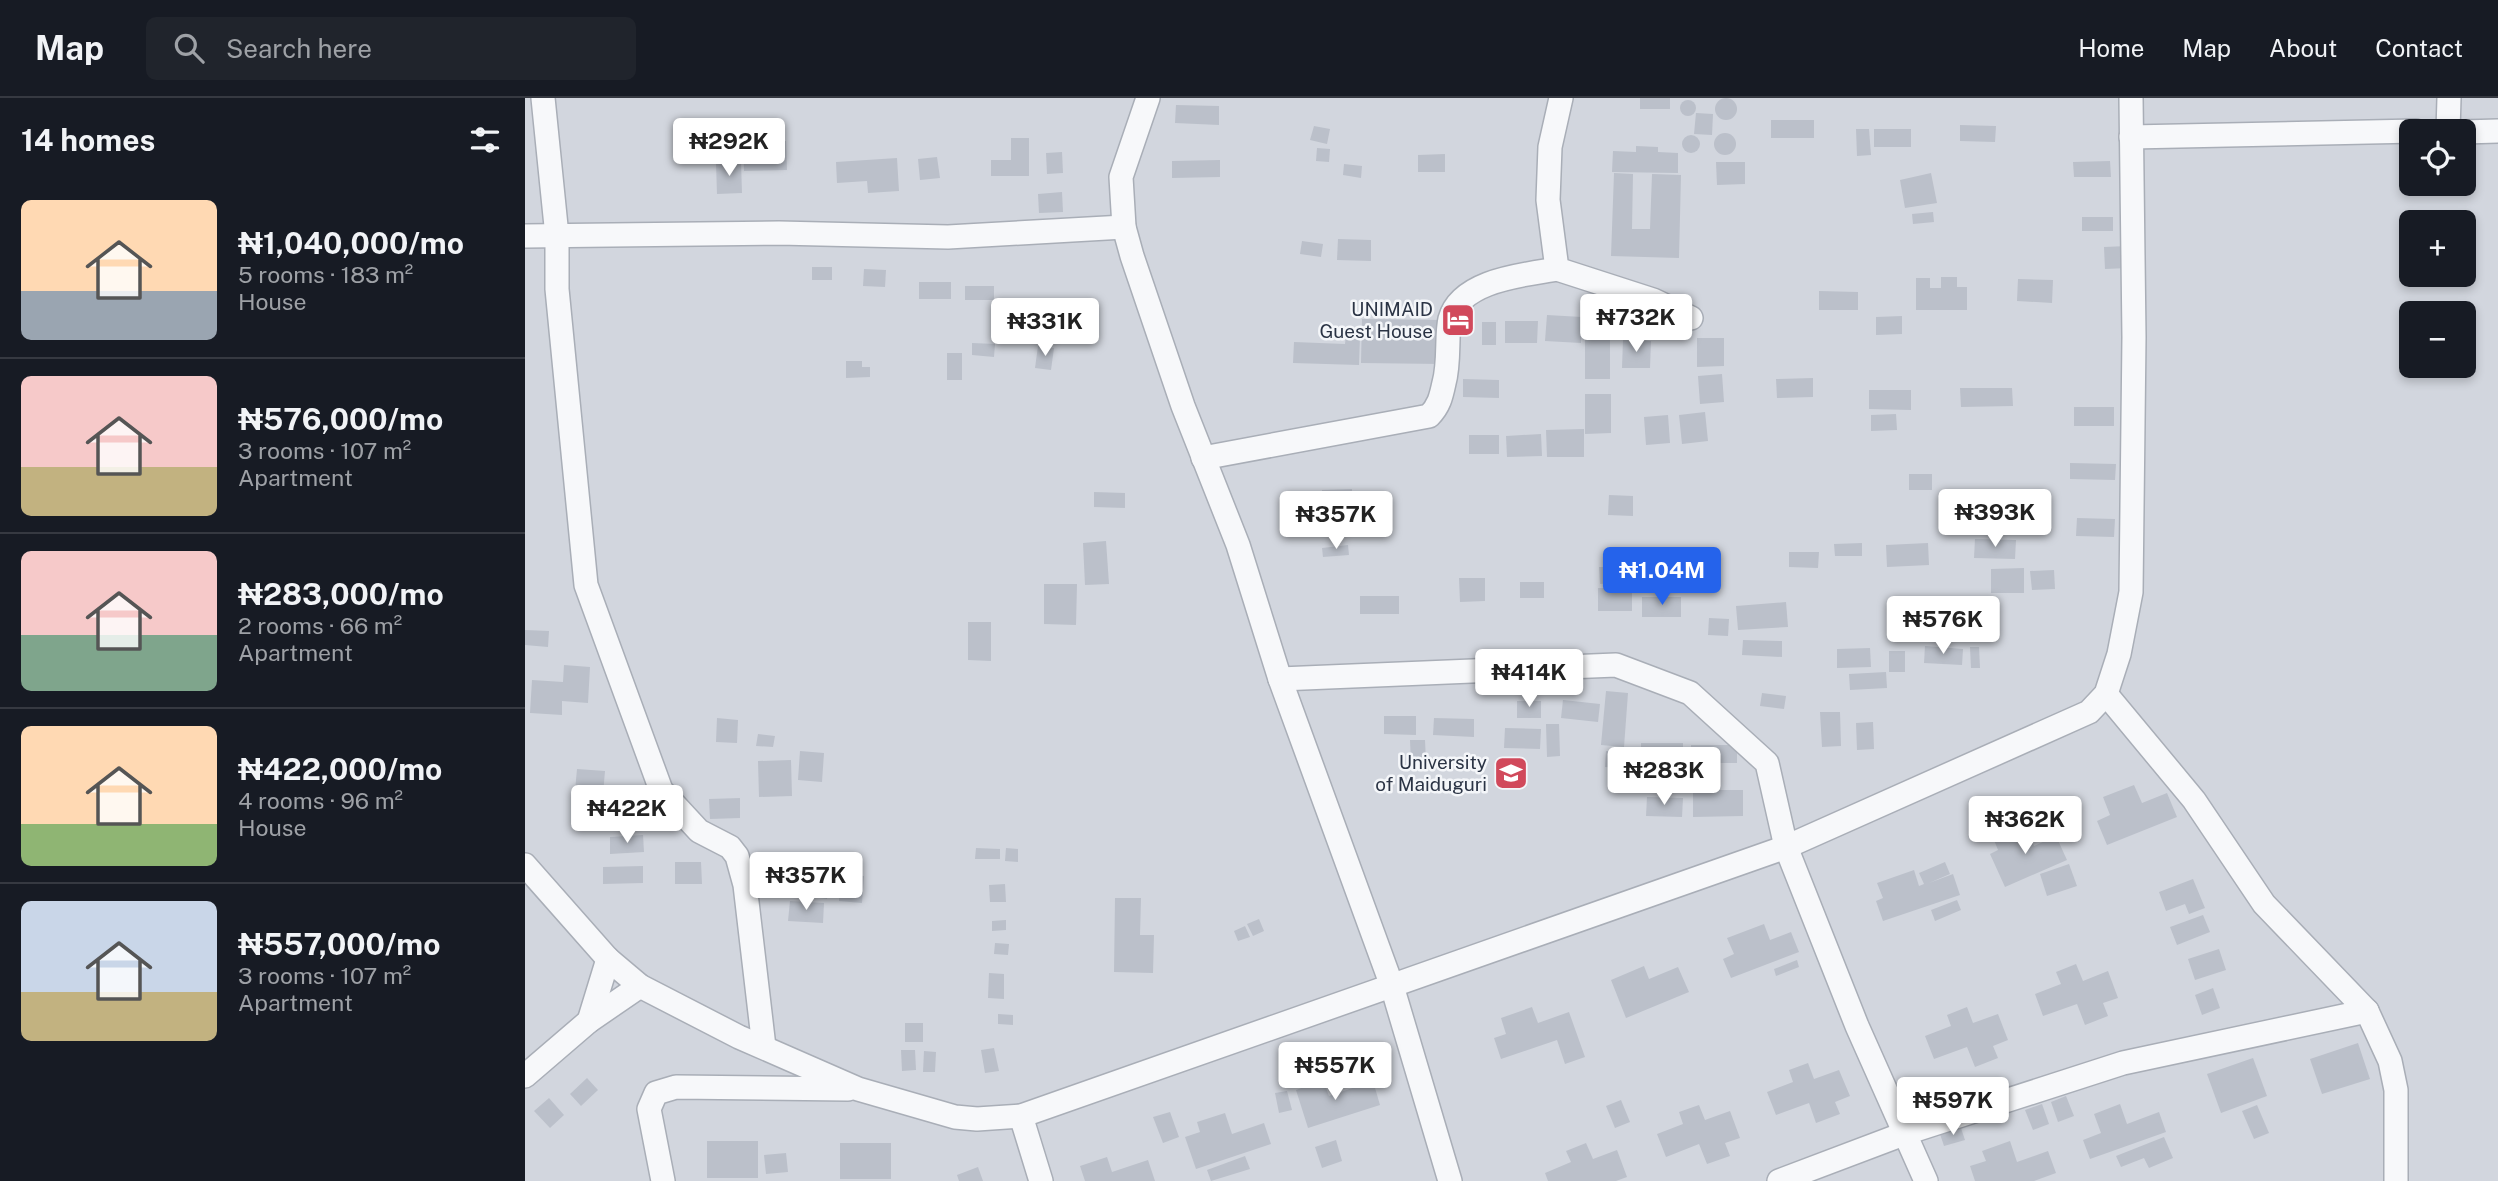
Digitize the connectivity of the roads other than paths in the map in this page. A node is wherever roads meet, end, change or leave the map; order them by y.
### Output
1 (543, 98) edge
2 (1148, 98) edge
3 (1561, 98) edge
4 (2130, 98) edge
5 (2449, 98) edge
6 (2448, 119) edge
7 (2399, 131) edge
8 (2498, 131) edge
9 (2476, 132) edge
10 (2130, 137) junction
11 (1124, 227) junction
12 (525, 236) edge
13 (557, 236) junction
14 (1557, 269) junction
15 (1691, 317) dead end
16 (1203, 458) junction
17 (1280, 679) junction
18 (2106, 694) junction
19 (1786, 847) junction
20 (525, 865) edge
21 (608, 958) junction
22 (640, 986) junction
23 (1392, 986) junction
24 (2367, 1011) junction
25 (589, 1021) junction
26 (764, 1047) junction
27 (525, 1076) edge
28 (859, 1089) junction
29 (1021, 1116) junction
30 (1906, 1133) junction
31 (663, 1181) edge
32 (1041, 1181) edge
33 (1450, 1181) edge
34 (1779, 1181) edge
35 (1926, 1181) edge
36 (2396, 1181) edge

1 - 13 street
2 - 11 street
3 - 14 street
4 - 10 street
5 - 6 street
7 - 10 street
8 - 9 street
10 - 18 street
11 - 13 street
11 - 16 street
12 - 13 street
13 - 26 street
14 - 15 street
14 - 16 street
16 - 17 street
17 - 19 street
17 - 23 street
18 - 19 street
18 - 24 street
19 - 23 street
19 - 30 street
20 - 21 street
21 - 22 street
21 - 25 street
22 - 25 street
22 - 26 street
23 - 29 street
23 - 33 street
24 - 30 street
24 - 36 street
25 - 27 street
26 - 28 street
28 - 29 street
28 - 31 street
29 - 32 street
30 - 34 street
30 - 35 street

